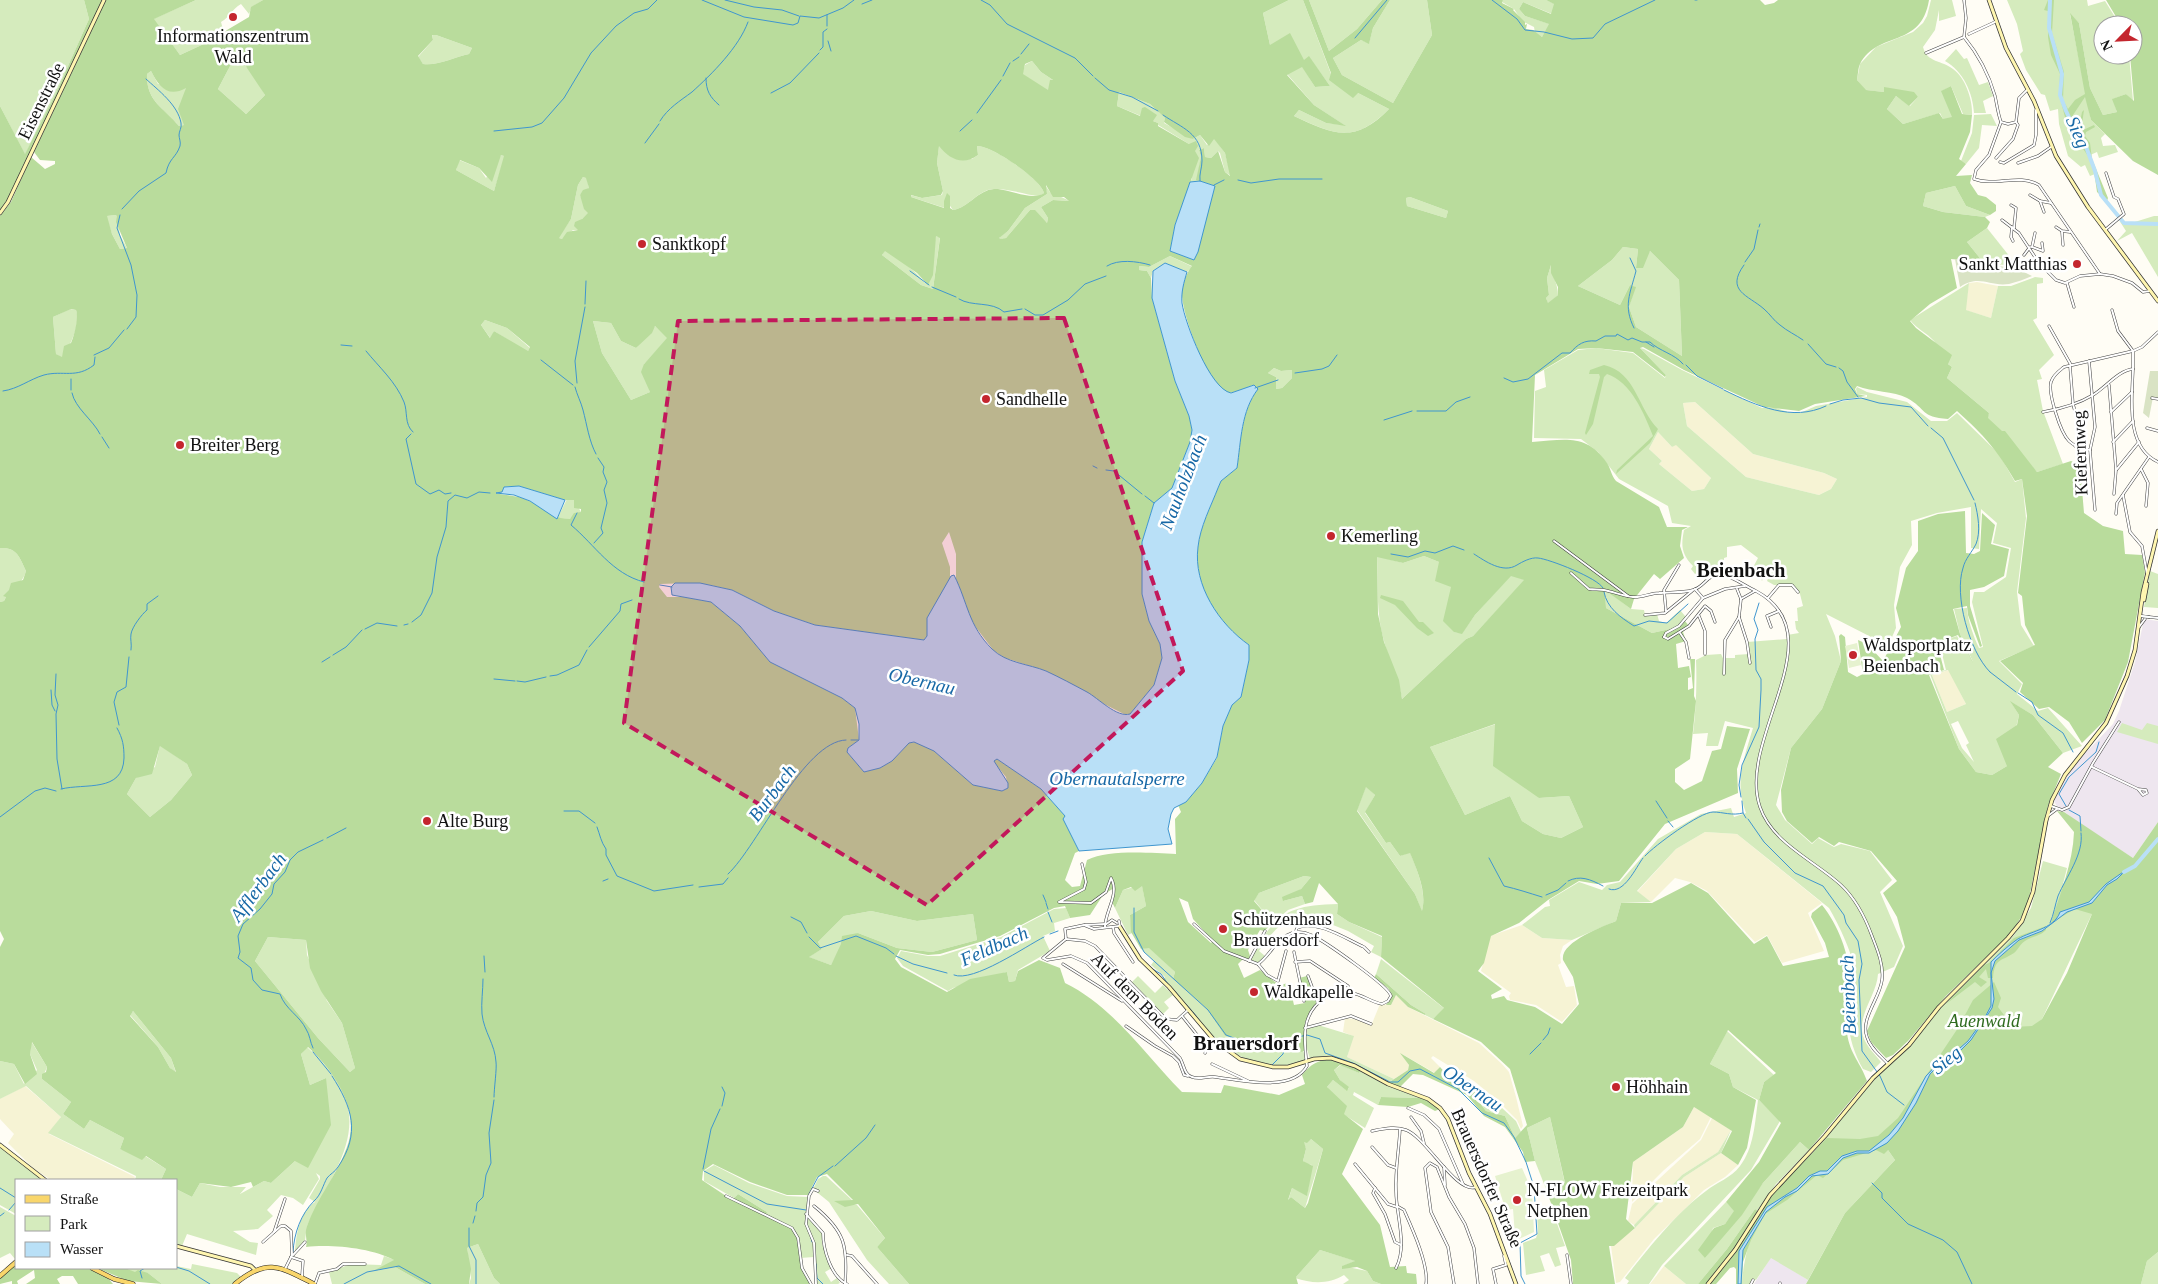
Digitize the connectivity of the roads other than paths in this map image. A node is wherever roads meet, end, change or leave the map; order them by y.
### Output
1 (104, 0) edge
2 (1964, 0) edge
3 (1989, 0) edge
4 (1995, 22) junction
5 (1969, 34) dead end
6 (1964, 37) junction
7 (1926, 53) dead end
8 (2028, 89) junction
9 (2038, 109) junction
10 (2001, 122) junction
11 (2016, 122) junction
12 (2052, 147) junction
13 (1996, 158) dead end
14 (2000, 162) dead end
15 (2018, 163) dead end
16 (2106, 173) dead end
17 (2030, 195) dead end
18 (2040, 201) junction
19 (2052, 202) junction
20 (2011, 205) dead end
21 (2044, 212) dead end
22 (0, 213) edge
23 (2002, 220) dead end
24 (2056, 227) dead end
25 (2013, 228) junction
26 (2105, 230) junction
27 (2062, 231) junction
28 (2071, 232) junction
29 (2035, 233) dead end
30 (2013, 241) dead end
31 (2042, 243) dead end
32 (2063, 244) dead end
33 (2031, 248) junction
34 (2024, 255) dead end
35 (2100, 274) junction
36 (2067, 283) junction
37 (2150, 291) junction
38 (2158, 301) edge
39 (2074, 306) dead end
40 (2112, 310) dead end
41 (2049, 326) dead end
42 (2158, 332) edge
43 (2133, 351) junction
44 (2090, 361) junction
45 (2070, 366) junction
46 (2133, 369) junction
47 (2109, 384) junction
48 (2132, 392) junction
49 (2092, 396) junction
50 (2152, 398) dead end
51 (2158, 399) edge
52 (2073, 404) junction
53 (2056, 410) junction
54 (2044, 412) dead end
55 (2111, 412) junction
56 (2133, 420) junction
57 (2147, 428) dead end
58 (2158, 430) edge
59 (2113, 442) junction
60 (2139, 442) junction
61 (2076, 446) junction
62 (2090, 450) junction
63 (2158, 456) edge
64 (2149, 457) junction
65 (2157, 461) edge
66 (2141, 469) junction
67 (2116, 470) junction
68 (2114, 494) dead end
69 (2123, 495) junction
70 (2146, 506) dead end
71 (2095, 510) dead end
72 (2116, 514) dead end
73 (2158, 531) edge
74 (1554, 541) dead end
75 (1679, 565) dead end
76 (1571, 573) dead end
77 (2148, 575) junction
78 (1746, 586) junction
79 (1737, 589) junction
80 (1694, 590) junction
81 (1755, 591) junction
82 (1663, 592) junction
83 (1798, 592) dead end
84 (1628, 596) junction
85 (1703, 598) junction
86 (1768, 598) junction
87 (1741, 599) junction
88 (1780, 610) junction
89 (1666, 611) junction
90 (1645, 615) dead end
91 (1698, 615) junction
92 (2140, 616) junction
93 (1739, 617) junction
94 (2148, 617) junction
95 (2158, 618) edge
96 (1715, 622) dead end
97 (1771, 627) dead end
98 (2138, 629) junction
99 (1680, 633) junction
100 (1705, 654) dead end
101 (1689, 658) dead end
102 (1750, 663) dead end
103 (1724, 674) dead end
104 (2119, 722) dead end
105 (2091, 767) junction
106 (2138, 789) dead end
107 (2050, 806) junction
108 (2058, 809) junction
109 (2046, 819) junction
110 (1082, 864) dead end
111 (1194, 924) dead end
112 (1084, 925) junction
113 (1105, 925) junction
114 (1118, 925) junction
115 (1113, 927) junction
116 (1265, 931) dead end
117 (1295, 932) junction
118 (1066, 939) junction
119 (1286, 951) dead end
120 (1294, 952) dead end
121 (1369, 952) dead end
122 (1249, 960) junction
123 (1133, 962) dead end
124 (1295, 962) junction
125 (1063, 964) dead end
126 (1258, 964) junction
127 (1308, 976) dead end
128 (1350, 993) junction
129 (1304, 1001) dead end
130 (1318, 1003) junction
131 (1126, 1004) junction
132 (1188, 1010) junction
133 (1182, 1016) junction
134 (1318, 1024) junction
135 (1371, 1024) dead end
136 (1126, 1026) dead end
137 (1324, 1027) dead end
138 (1305, 1028) junction
139 (1214, 1040) junction
140 (1208, 1047) junction
141 (1205, 1053) dead end
142 (1307, 1062) junction
143 (1212, 1064) dead end
144 (1888, 1064) junction
145 (1189, 1076) junction
146 (1251, 1082) junction
147 (1408, 1108) dead end
148 (1411, 1117) dead end
149 (1400, 1129) junction
150 (1372, 1131) dead end
151 (1424, 1144) junction
152 (0, 1145) edge
153 (1372, 1147) dead end
154 (1355, 1164) dead end
155 (1444, 1167) junction
156 (1397, 1168) junction
157 (45, 1179) edge
158 (1463, 1184) junction
159 (1444, 1186) junction
160 (1476, 1187) junction
161 (1375, 1188) junction
162 (818, 1191) dead end
163 (726, 1196) dead end
164 (285, 1199) dead end
165 (814, 1206) dead end
166 (1397, 1206) junction
167 (806, 1214) junction
168 (274, 1232) junction
169 (263, 1242) dead end
170 (304, 1242) dead end
171 (1401, 1245) junction
172 (178, 1247) edge
173 (1504, 1250) junction
174 (847, 1255) junction
175 (1568, 1255) dead end
176 (291, 1257) junction
177 (15, 1263) edge
178 (364, 1264) dead end
179 (1396, 1268) dead end
180 (94, 1269) edge
181 (285, 1269) junction
182 (255, 1270) junction
183 (0, 1276) edge
184 (302, 1278) junction
185 (133, 1284) edge
186 (235, 1284) edge
187 (314, 1284) edge
188 (811, 1284) edge
189 (816, 1284) edge
190 (846, 1284) edge
191 (877, 1284) edge
192 (1426, 1284) edge
193 (1454, 1284) edge
194 (1478, 1284) edge
195 (1496, 1284) edge
196 (1516, 1284) edge
197 (1571, 1284) edge
198 (1708, 1284) edge

1 - 22 main road, Eisenstraße
2 - 6 street
3 - 4 main road
4 - 5 street
4 - 8 main road
6 - 7 street
6 - 10 street
8 - 9 main road
8 - 11 street
9 - 12 main road
9 - 14 street
10 - 11 street
10 - 19 street
11 - 13 street
12 - 15 street
12 - 26 main road
16 - 26 street
17 - 18 street
18 - 19 street
18 - 21 street
19 - 28 street
20 - 25 street
23 - 25 street
24 - 27 street
25 - 30 street
25 - 33 street
26 - 37 main road
27 - 28 street
27 - 32 street
28 - 35 street
29 - 33 street
31 - 33 street
33 - 34 street
33 - 36 street
35 - 36 street
35 - 37 street
36 - 39 street
37 - 38 main road
40 - 43 street
41 - 45 street
42 - 43 street
43 - 44 street
43 - 46 street
44 - 45 street
44 - 49 street, Kiefernweg
45 - 52 street
45 - 53 street
46 - 47 street
46 - 48 street
47 - 49 street
47 - 55 street
48 - 55 street
48 - 56 street
49 - 52 street
49 - 62 street, Kiefernweg
50 - 51 street
52 - 53 street
52 - 61 street
53 - 54 street
53 - 61 street
55 - 59 street
56 - 59 street
56 - 60 street
57 - 58 street
59 - 67 street
60 - 64 street
60 - 67 street
61 - 62 street
62 - 71 street, Kiefernweg
63 - 65 street
64 - 65 street
64 - 66 street
66 - 69 street
66 - 70 street
67 - 68 street
69 - 72 street
69 - 77 street
73 - 77 main road
74 - 84 street
75 - 82 street
76 - 84 street
77 - 92 main road
78 - 79 street
78 - 80 street
78 - 81 street
79 - 85 street
79 - 87 street
80 - 82 street
80 - 85 street
80 - 89 street
81 - 86 street
81 - 87 street
82 - 84 street
82 - 89 street
83 - 86 street
85 - 99 street
86 - 88 street
87 - 93 street
88 - 97 street
88 - 144 street
89 - 90 street
91 - 96 street
91 - 99 street
91 - 100 street
92 - 94 street
92 - 98 main road
93 - 102 street
93 - 103 street
94 - 95 street
94 - 98 street
98 - 107 main road
99 - 101 street
104 - 105 street
105 - 106 street
105 - 108 street
107 - 108 street
107 - 109 main road
108 - 109 street
109 - 144 main road
110 - 113 street
111 - 122 street
112 - 113 street
112 - 113 street
112 - 118 street
113 - 114 street
113 - 115 street
114 - 115 street
114 - 132 main road, Brauersdorfer Straße
115 - 123 street
116 - 122 street
117 - 121 street
117 - 126 street
117 - 128 street
118 - 131 street, Auf dem Boden
118 - 133 street
119 - 126 street
120 - 124 street
122 - 126 street
124 - 128 street
124 - 129 street
125 - 131 street
127 - 130 street
128 - 130 street
130 - 138 street
131 - 145 street, Auf dem Boden
132 - 133 street
132 - 139 main road, Brauersdorfer Straße
133 - 140 street
134 - 135 street
134 - 137 street
134 - 138 street
136 - 145 street
138 - 142 street
139 - 140 street
139 - 142 main road, Brauersdorfer Straße
140 - 141 street
142 - 146 street
142 - 160 main road, Brauersdorfer Straße
143 - 146 street
144 - 198 main road
145 - 146 street
147 - 158 street
148 - 151 street
149 - 150 street
149 - 151 street
149 - 156 street
151 - 155 street
152 - 157 main road
153 - 156 street
154 - 161 street
155 - 158 street
155 - 159 street
156 - 166 street
158 - 160 street
159 - 193 street
159 - 194 street
160 - 173 main road, Brauersdorfer Straße
161 - 166 street
161 - 171 street
162 - 167 street
163 - 188 street
164 - 168 street
165 - 174 street
166 - 171 street
166 - 192 street
167 - 189 street
167 - 190 street
168 - 169 street
168 - 176 street
170 - 176 street
171 - 179 street
172 - 182 main road
173 - 195 street
173 - 196 main road, Brauersdorfer Straße
174 - 190 street
174 - 191 street
175 - 197 street
176 - 181 street
176 - 184 street
177 - 183 main road
178 - 187 street
180 - 185 main road
181 - 182 main road
181 - 184 main road
182 - 186 main road
184 - 187 main road

